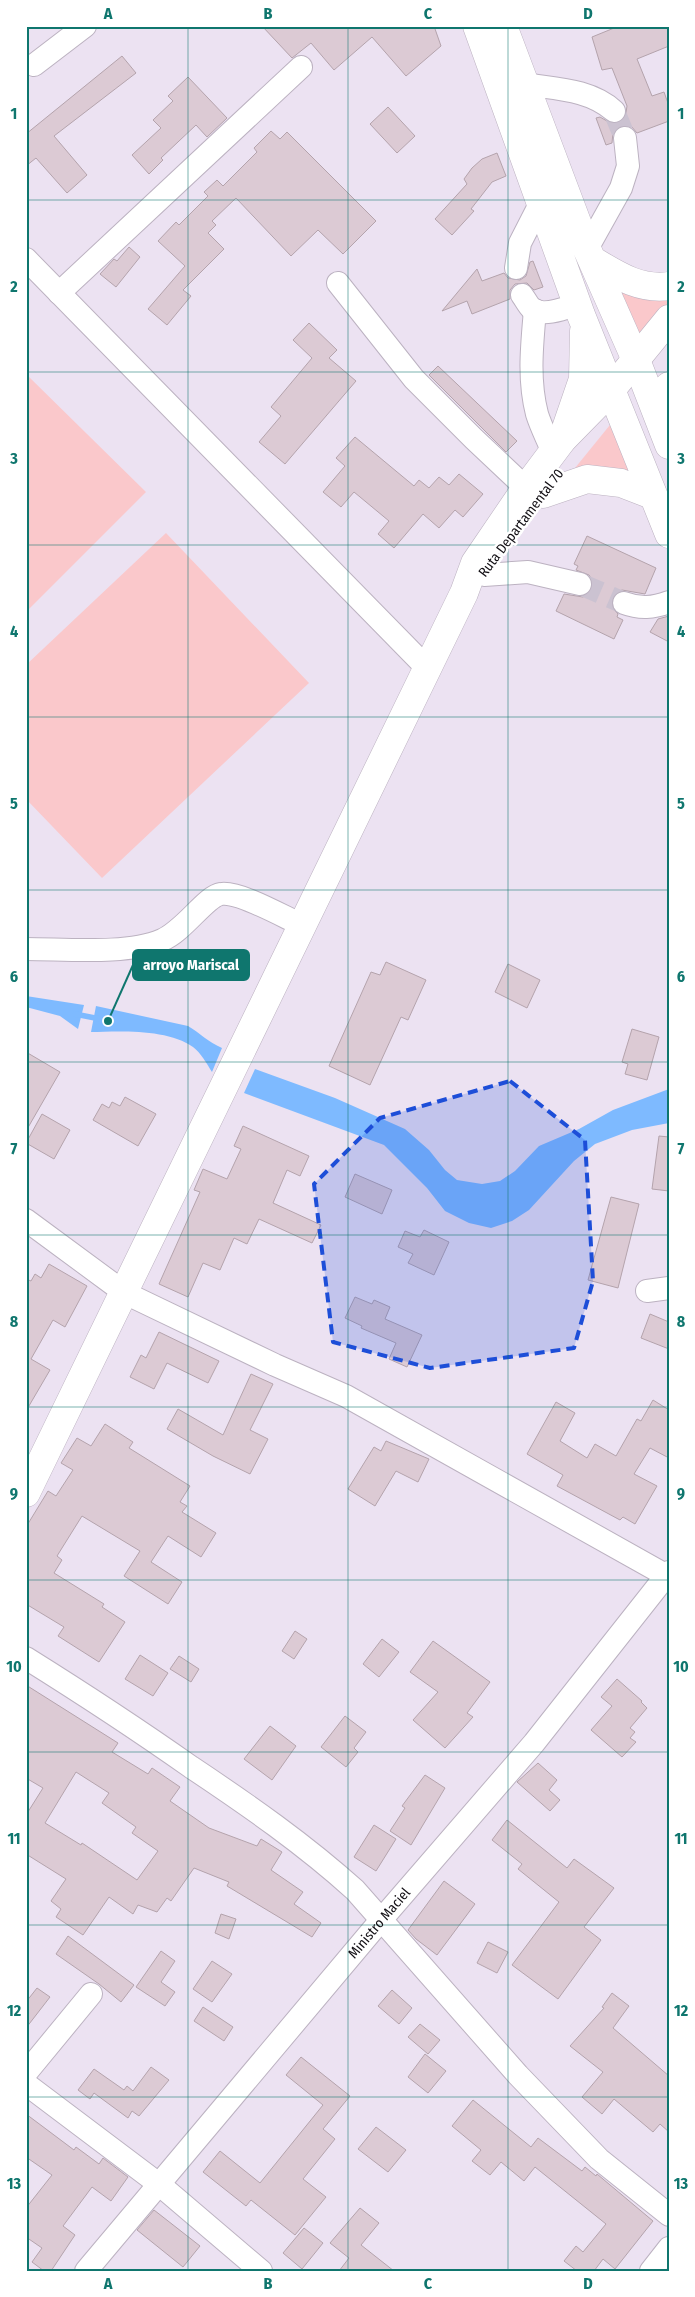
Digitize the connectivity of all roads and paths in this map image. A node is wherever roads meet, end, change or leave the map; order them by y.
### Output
1 (85, 26) edge
2 (477, 26) edge
3 (503, 26) edge
4 (34, 65) dead end
5 (301, 67) dead end
6 (524, 84) junction
7 (614, 111) tunnel mouth
8 (625, 138) tunnel mouth
9 (541, 202) junction
10 (589, 254) junction
11 (26, 259) edge
12 (516, 268) dead end
13 (338, 283) dead end
14 (669, 286) edge
15 (59, 293) junction
16 (579, 309) junction
17 (669, 319) edge
18 (669, 344) edge
19 (639, 368) junction
20 (669, 386) edge
21 (614, 398) junction
22 (668, 442) edge
23 (557, 447) junction
24 (535, 491) junction
25 (652, 495) junction
26 (669, 534) edge
27 (484, 575) junction
28 (580, 584) tunnel mouth
29 (464, 593) junction
30 (669, 602) edge
31 (624, 603) tunnel mouth
32 (427, 668) junction
33 (302, 925) junction
34 (26, 949) edge
35 (26, 1220) edge
36 (669, 1288) edge
37 (647, 1291) dead end
38 (125, 1293) junction
39 (26, 1493) edge
40 (668, 1575) edge
41 (26, 1658) edge
42 (381, 1920) junction
43 (91, 1994) dead end
44 (26, 2073) edge
45 (26, 2084) edge
46 (160, 2185) junction
47 (669, 2215) edge
48 (669, 2248) edge
49 (86, 2271) edge
50 (261, 2271) edge
51 (651, 2271) edge

1 - 4 street
2 - 9 main road
3 - 6 main road
5 - 15 street
6 - 7 street
6 - 10 main road
8 - 10 street
9 - 12 street
9 - 16 main road
10 - 14 main road
10 - 19 main road
11 - 15 street
13 - 24 street
15 - 32 street
16 - 21 main road
16 - 23 main road
16 - 23 street
17 - 19 main road
18 - 19 main road, Ruta Departamental 70
19 - 21 main road, Ruta Departamental 70
19 - 22 main road
20 - 22 main road
21 - 23 main road, Ruta Departamental 70
21 - 24 main road, Ruta Departamental 70
21 - 25 main road
23 - 24 main road, Ruta Departamental 70
24 - 25 main road
24 - 27 main road, Ruta Departamental 70
24 - 29 main road, Ruta Departamental 70
25 - 26 main road
27 - 28 street
27 - 29 main road, Ruta Departamental 70
29 - 32 main road
30 - 31 street
32 - 33 main road
33 - 34 street
33 - 38 main road
35 - 38 street
36 - 37 street
38 - 39 main road
38 - 40 street
40 - 42 street, Ministro Maciel
41 - 42 street
42 - 46 street, Ministro Maciel
42 - 47 street
43 - 44 street
45 - 46 street
46 - 49 street, Ministro Maciel
46 - 50 street
48 - 51 street

